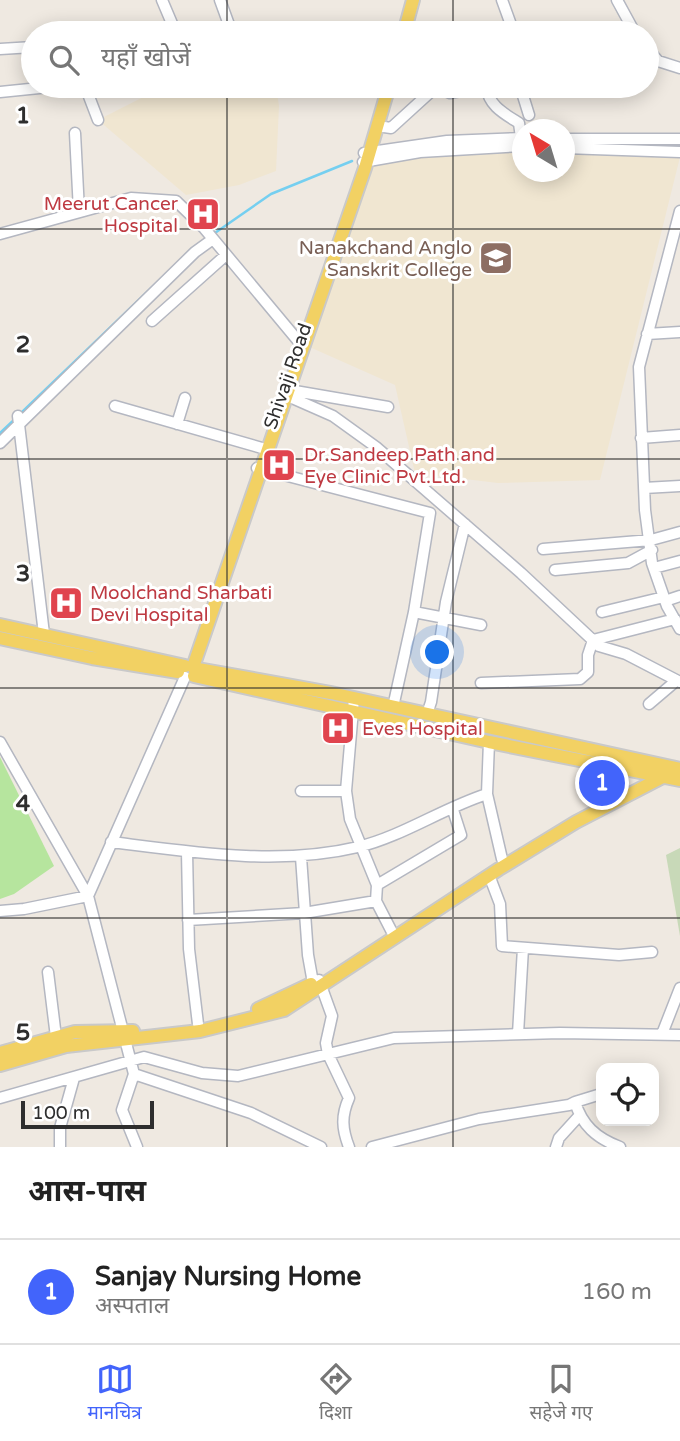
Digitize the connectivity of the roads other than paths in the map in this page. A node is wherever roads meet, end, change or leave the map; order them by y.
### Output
1 (162, 0) edge
2 (220, 0) edge
3 (407, 0) edge
4 (413, 0) edge
5 (617, 0) edge
6 (504, 1) edge
7 (171, 21) edge
8 (228, 21) edge
9 (401, 21) edge
10 (407, 21) edge
11 (510, 21) edge
12 (629, 21) edge
13 (21, 48) edge
14 (0, 49) edge
15 (659, 61) edge
16 (680, 68) edge
17 (21, 90) edge
18 (0, 92) edge
19 (90, 98) edge
20 (380, 98) edge
21 (385, 98) edge
22 (424, 98) edge
23 (489, 98) edge
24 (524, 98) edge
25 (529, 115) dead end
26 (512, 119) edge
27 (98, 120) dead end
28 (377, 126) junction
29 (75, 133) dead end
30 (575, 139) edge
31 (680, 139) edge
32 (512, 141) edge
33 (575, 148) edge
34 (680, 152) edge
35 (365, 157) junction
36 (79, 211) junction
37 (680, 214) edge
38 (0, 234) edge
39 (213, 239) junction
40 (226, 255) junction
41 (680, 259) edge
42 (667, 260) junction
43 (152, 321) dead end
44 (680, 332) edge
45 (647, 334) junction
46 (301, 342) junction
47 (286, 393) junction
48 (185, 398) dead end
49 (115, 406) dead end
50 (388, 407) dead end
51 (20, 419) junction
52 (177, 424) junction
53 (680, 435) edge
54 (641, 438) junction
55 (0, 443) edge
56 (266, 449) junction
57 (259, 469) junction
58 (680, 486) edge
59 (644, 488) junction
60 (466, 524) junction
61 (680, 532) edge
62 (652, 545) junction
63 (542, 549) dead end
64 (680, 561) edge
65 (654, 568) junction
66 (555, 570) dead end
67 (680, 596) edge
68 (665, 599) junction
69 (414, 612) junction
70 (602, 612) dead end
71 (445, 618) junction
72 (677, 624) edge
73 (0, 625) edge
74 (481, 625) dead end
75 (44, 634) junction
76 (0, 638) edge
77 (593, 640) junction
78 (189, 670) junction
79 (678, 681) edge
80 (481, 683) dead end
81 (649, 704) dead end
82 (353, 705) junction
83 (393, 706) junction
84 (427, 714) junction
85 (0, 742) edge
86 (489, 742) junction
87 (623, 767) junction
88 (672, 772) edge
89 (301, 791) dead end
90 (346, 792) junction
91 (487, 793) junction
92 (618, 793) junction
93 (453, 810) junction
94 (111, 842) junction
95 (359, 847) junction
96 (187, 852) junction
97 (301, 857) junction
98 (502, 859) junction
99 (489, 875) junction
100 (377, 885) junction
101 (88, 896) junction
102 (376, 901) junction
103 (0, 911) edge
104 (304, 913) junction
105 (188, 920) junction
106 (393, 934) junction
107 (523, 948) junction
108 (652, 952) dead end
109 (48, 972) dead end
110 (318, 984) junction
111 (680, 988) edge
112 (198, 1024) junction
113 (518, 1034) junction
114 (662, 1034) junction
115 (680, 1035) edge
116 (122, 1036) junction
117 (56, 1037) junction
118 (76, 1039) junction
119 (0, 1053) edge
120 (328, 1054) junction
121 (0, 1065) edge
122 (131, 1069) junction
123 (74, 1078) junction
124 (596, 1095) edge
125 (0, 1098) edge
126 (575, 1101) junction
127 (579, 1116) junction
128 (60, 1147) edge
129 (137, 1147) edge
130 (321, 1147) edge
131 (349, 1147) edge
132 (372, 1147) edge
133 (556, 1147) edge
134 (620, 1147) edge

1 - 7 street
2 - 8 street
3 - 9 main road
4 - 10 main road
5 - 12 street
6 - 11 street
13 - 14 street
15 - 16 street
17 - 18 street
19 - 27 street
20 - 35 main road, Shivaji Road
21 - 28 main road
22 - 28 street
23 - 26 street
24 - 25 street
28 - 35 main road
29 - 36 street
30 - 31 street
32 - 35 street
33 - 34 street
35 - 46 main road, Shivaji Road
36 - 38 street
36 - 39 street
37 - 42 street
39 - 40 street
39 - 51 street
40 - 43 street
40 - 46 street
41 - 42 street
42 - 45 street
44 - 45 street
45 - 54 street
46 - 47 main road, Shivaji Road
47 - 50 street
47 - 56 main road, Shivaji Road
47 - 60 street
48 - 52 street
49 - 52 street
51 - 55 street
51 - 75 street
52 - 56 street
53 - 54 street
54 - 59 street
56 - 57 main road, Shivaji Road
57 - 69 street
57 - 78 main road, Shivaji Road
58 - 59 street
59 - 62 street
60 - 71 street
60 - 77 street
61 - 62 street
62 - 63 street
62 - 65 street
62 - 66 street
64 - 65 street
65 - 68 street
67 - 68 street
68 - 70 street
68 - 72 street
69 - 71 street
69 - 83 street
71 - 74 street
71 - 84 street
72 - 77 street
73 - 75 main road
75 - 78 main road
76 - 78 main road
77 - 79 street
77 - 80 street
78 - 82 main road
78 - 94 street
79 - 81 street
82 - 83 main road
82 - 86 main road
82 - 90 street
83 - 84 main road
84 - 88 main road
85 - 101 street
86 - 87 main road
86 - 91 street
87 - 88 main road
87 - 92 main road
88 - 92 main road
88 - 99 main road
89 - 90 street
90 - 95 street
91 - 93 street
91 - 98 street
92 - 98 main road
93 - 95 street
93 - 100 street
94 - 96 street
94 - 101 street
95 - 97 street
95 - 100 street
96 - 97 street
96 - 105 street
97 - 104 street
98 - 106 main road
99 - 107 street
99 - 110 main road
100 - 102 street
101 - 103 street
101 - 116 street
102 - 104 street
102 - 106 street
104 - 105 street
104 - 110 street
105 - 112 street
106 - 110 main road
107 - 108 street
107 - 113 street
109 - 117 street
110 - 112 main road
110 - 116 main road
110 - 120 street
111 - 114 street
112 - 116 main road
113 - 114 street
113 - 120 street
114 - 115 street
116 - 118 main road
116 - 122 street
117 - 118 main road
117 - 119 main road
118 - 121 main road
120 - 122 street
120 - 131 street
122 - 123 street
122 - 129 street
122 - 130 street
123 - 125 street
123 - 128 street
124 - 126 street
126 - 127 street
126 - 132 street
127 - 133 street
127 - 134 street

